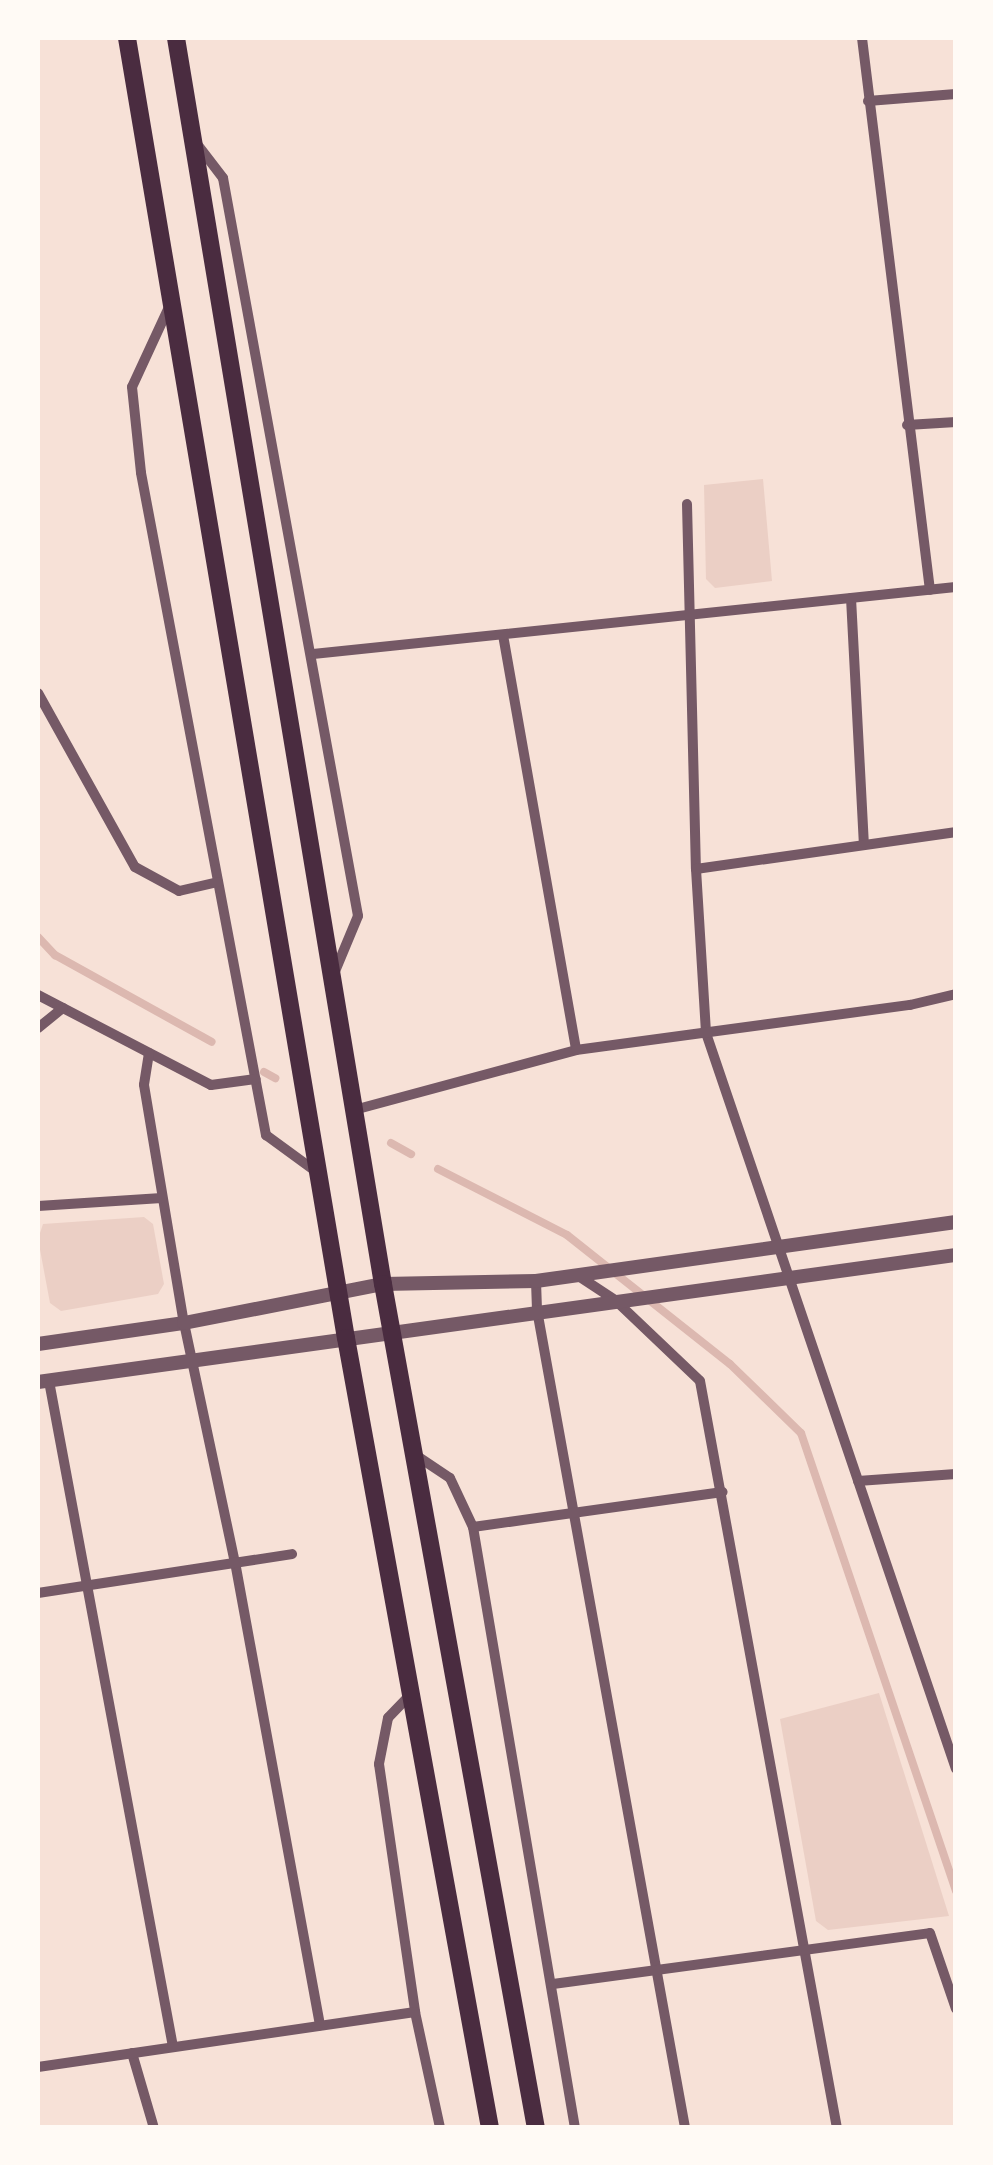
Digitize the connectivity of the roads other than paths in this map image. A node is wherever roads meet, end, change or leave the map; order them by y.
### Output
1 (127, 38) edge
2 (176, 38) edge
3 (862, 38) edge
4 (956, 94) edge
5 (868, 101) junction
6 (193, 140) junction
7 (172, 301) junction
8 (956, 422) edge
9 (907, 425) junction
10 (687, 504) dead end
11 (956, 587) edge
12 (930, 590) junction
13 (851, 598) junction
14 (690, 616) junction
15 (503, 635) junction
16 (313, 654) junction
17 (38, 693) edge
18 (956, 832) edge
19 (864, 845) junction
20 (696, 869) junction
21 (218, 882) junction
22 (332, 979) junction
23 (956, 994) edge
24 (38, 995) edge
25 (63, 1008) junction
26 (38, 1028) edge
27 (706, 1033) junction
28 (576, 1050) junction
29 (150, 1053) junction
30 (256, 1078) junction
31 (354, 1110) junction
32 (319, 1174) junction
33 (162, 1198) junction
34 (38, 1206) edge
35 (956, 1222) edge
36 (781, 1247) junction
37 (956, 1255) edge
38 (583, 1274) junction
39 (790, 1276) junction
40 (536, 1281) junction
41 (382, 1284) junction
42 (339, 1290) junction
43 (620, 1300) junction
44 (537, 1310) junction
45 (184, 1322) junction
46 (391, 1330) junction
47 (346, 1338) junction
48 (38, 1344) edge
49 (191, 1360) junction
50 (43, 1382) edge
51 (414, 1454) junction
52 (956, 1474) edge
53 (858, 1481) junction
54 (723, 1492) junction
55 (574, 1514) junction
56 (473, 1526) junction
57 (292, 1554) dead end
58 (235, 1562) junction
59 (84, 1586) junction
60 (38, 1593) edge
61 (411, 1694) junction
62 (956, 1769) edge
63 (806, 1948) junction
64 (657, 1970) junction
65 (553, 1984) junction
66 (956, 2009) edge
67 (415, 2012) junction
68 (320, 2025) junction
69 (174, 2047) junction
70 (132, 2052) junction
71 (38, 2067) edge
72 (154, 2128) edge
73 (440, 2128) edge
74 (490, 2128) edge
75 (536, 2128) edge
76 (575, 2128) edge
77 (685, 2128) edge
78 (837, 2128) edge

1 - 7 main road
2 - 6 main road
3 - 5 street
4 - 5 street
5 - 9 street
6 - 16 street
6 - 22 main road
7 - 21 street
7 - 32 main road
8 - 9 street
9 - 12 street
10 - 14 street
11 - 12 street
12 - 13 street
13 - 14 street
13 - 19 street
14 - 15 street
14 - 20 street
15 - 16 street
15 - 28 street
16 - 22 street
17 - 21 street
18 - 19 street
19 - 20 street
20 - 27 street
21 - 30 street
22 - 31 main road
23 - 27 street
24 - 25 street
25 - 26 street
25 - 29 street
27 - 28 street
27 - 36 street
28 - 31 street
29 - 30 street
29 - 33 street
30 - 32 street
31 - 41 main road
32 - 42 main road
33 - 34 street
33 - 45 street
35 - 36 street
36 - 38 street
36 - 39 street
37 - 39 street
38 - 40 street
38 - 43 street
39 - 43 street
39 - 53 street
40 - 41 street
40 - 44 street
41 - 42 street
41 - 46 main road
42 - 45 street
42 - 47 main road
43 - 44 street
43 - 54 street
44 - 46 street
44 - 55 street
45 - 48 street
45 - 49 street
46 - 47 street
46 - 51 main road
47 - 49 street
47 - 61 main road
49 - 50 street
49 - 58 street
50 - 59 street
51 - 56 street
51 - 75 main road
52 - 53 street
53 - 62 street
54 - 55 street
54 - 63 street
55 - 56 street
55 - 64 street
56 - 65 street
57 - 58 street
58 - 59 street
58 - 68 street
59 - 60 street
59 - 69 street
61 - 67 street
61 - 74 main road
63 - 64 street
63 - 66 street
63 - 78 street
64 - 65 street
64 - 77 street
65 - 76 street
67 - 68 street
67 - 73 street
68 - 69 street
69 - 70 street
70 - 71 street
70 - 72 street

